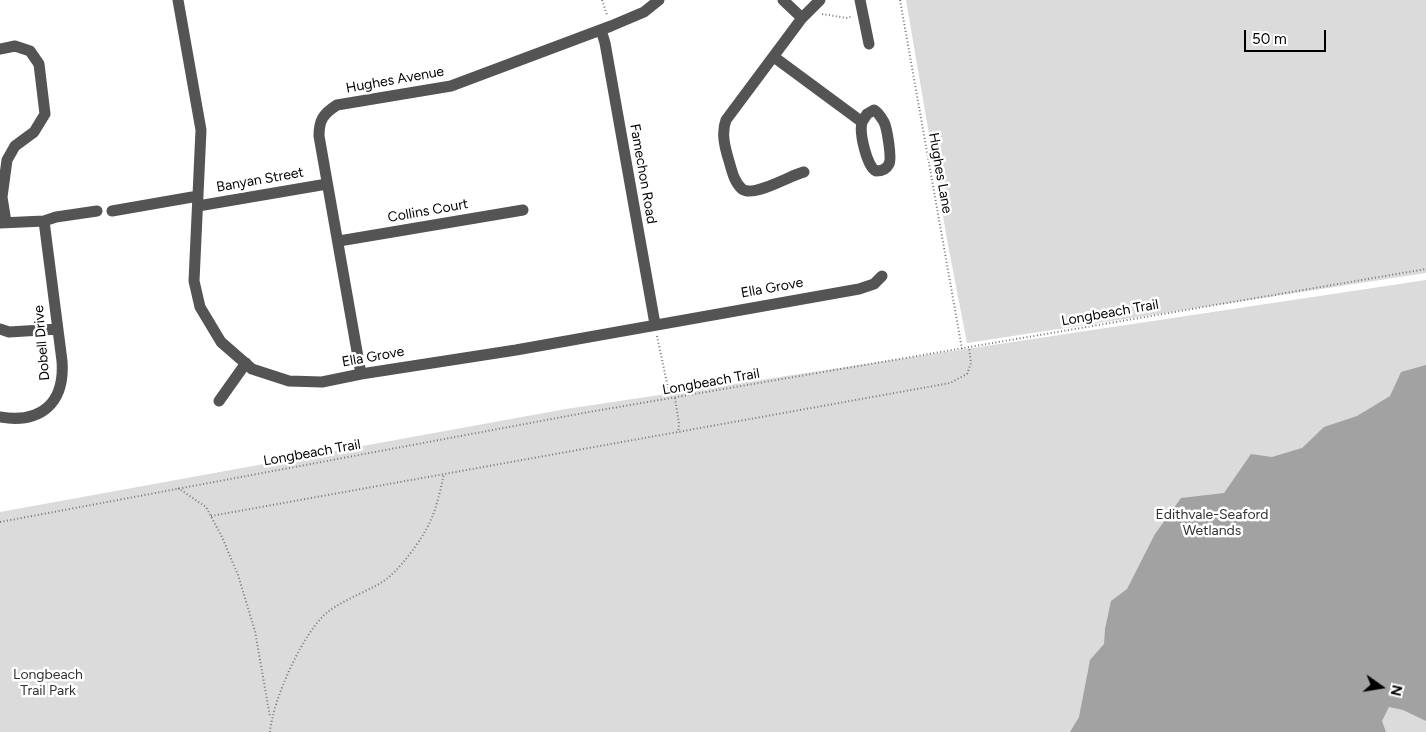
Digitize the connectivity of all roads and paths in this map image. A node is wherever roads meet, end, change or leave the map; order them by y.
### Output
1 (178, 0) edge
2 (602, 0) edge
3 (659, 0) edge
4 (783, 0) edge
5 (860, 0) edge
6 (900, 0) edge
7 (817, 4) edge
8 (863, 12) junction
9 (802, 18) junction
10 (606, 28) junction
11 (869, 44) dead end
12 (0, 49) edge
13 (774, 57) junction
14 (862, 122) junction
15 (804, 172) dead end
16 (327, 184) junction
17 (198, 201) junction
18 (97, 210) dead end
19 (523, 210) dead end
20 (112, 211) dead end
21 (44, 221) junction
22 (3, 223) edge
23 (339, 241) junction
24 (1426, 269) edge
25 (882, 276) dead end
26 (655, 324) junction
27 (0, 329) edge
28 (58, 329) junction
29 (969, 348) junction
30 (962, 349) junction
31 (246, 363) junction
32 (361, 374) junction
33 (674, 398) junction
34 (670, 399) junction
35 (220, 401) dead end
36 (0, 417) edge
37 (678, 433) junction
38 (445, 473) junction
39 (178, 488) junction
40 (211, 516) junction
41 (0, 522) edge
42 (271, 720) junction
43 (270, 732) edge

1 - 17 street, Ella Grove
2 - 10 path
3 - 10 street, Hughes Avenue
4 - 9 street
5 - 8 street
6 - 30 path, Hughes Lane
7 - 8 path
7 - 9 street
8 - 11 street
9 - 13 street
10 - 16 street, Hughes Avenue
10 - 26 street, Famechon Road
12 - 22 street
13 - 14 street
13 - 15 street
14 - 14 street
16 - 17 street, Banyan Street
16 - 23 street, Hughes Avenue
17 - 20 street, Banyan Street
17 - 31 street, Ella Grove
18 - 21 street
19 - 23 street, Collins Court
21 - 22 street
21 - 28 street, Dobell Drive
23 - 32 street, Hughes Avenue
24 - 29 path, Longbeach Trail
25 - 26 street, Ella Grove
26 - 32 street, Ella Grove
26 - 34 path
27 - 28 street
28 - 36 street, Dobell Drive
29 - 30 path, Longbeach Trail
29 - 37 path
30 - 33 path, Longbeach Trail
31 - 32 street, Ella Grove
31 - 35 street
33 - 34 path, Longbeach Trail
33 - 37 path
34 - 39 path, Longbeach Trail
37 - 38 path
38 - 40 path
38 - 42 path
39 - 40 path
39 - 41 path, Longbeach Trail
40 - 42 path
42 - 43 path

